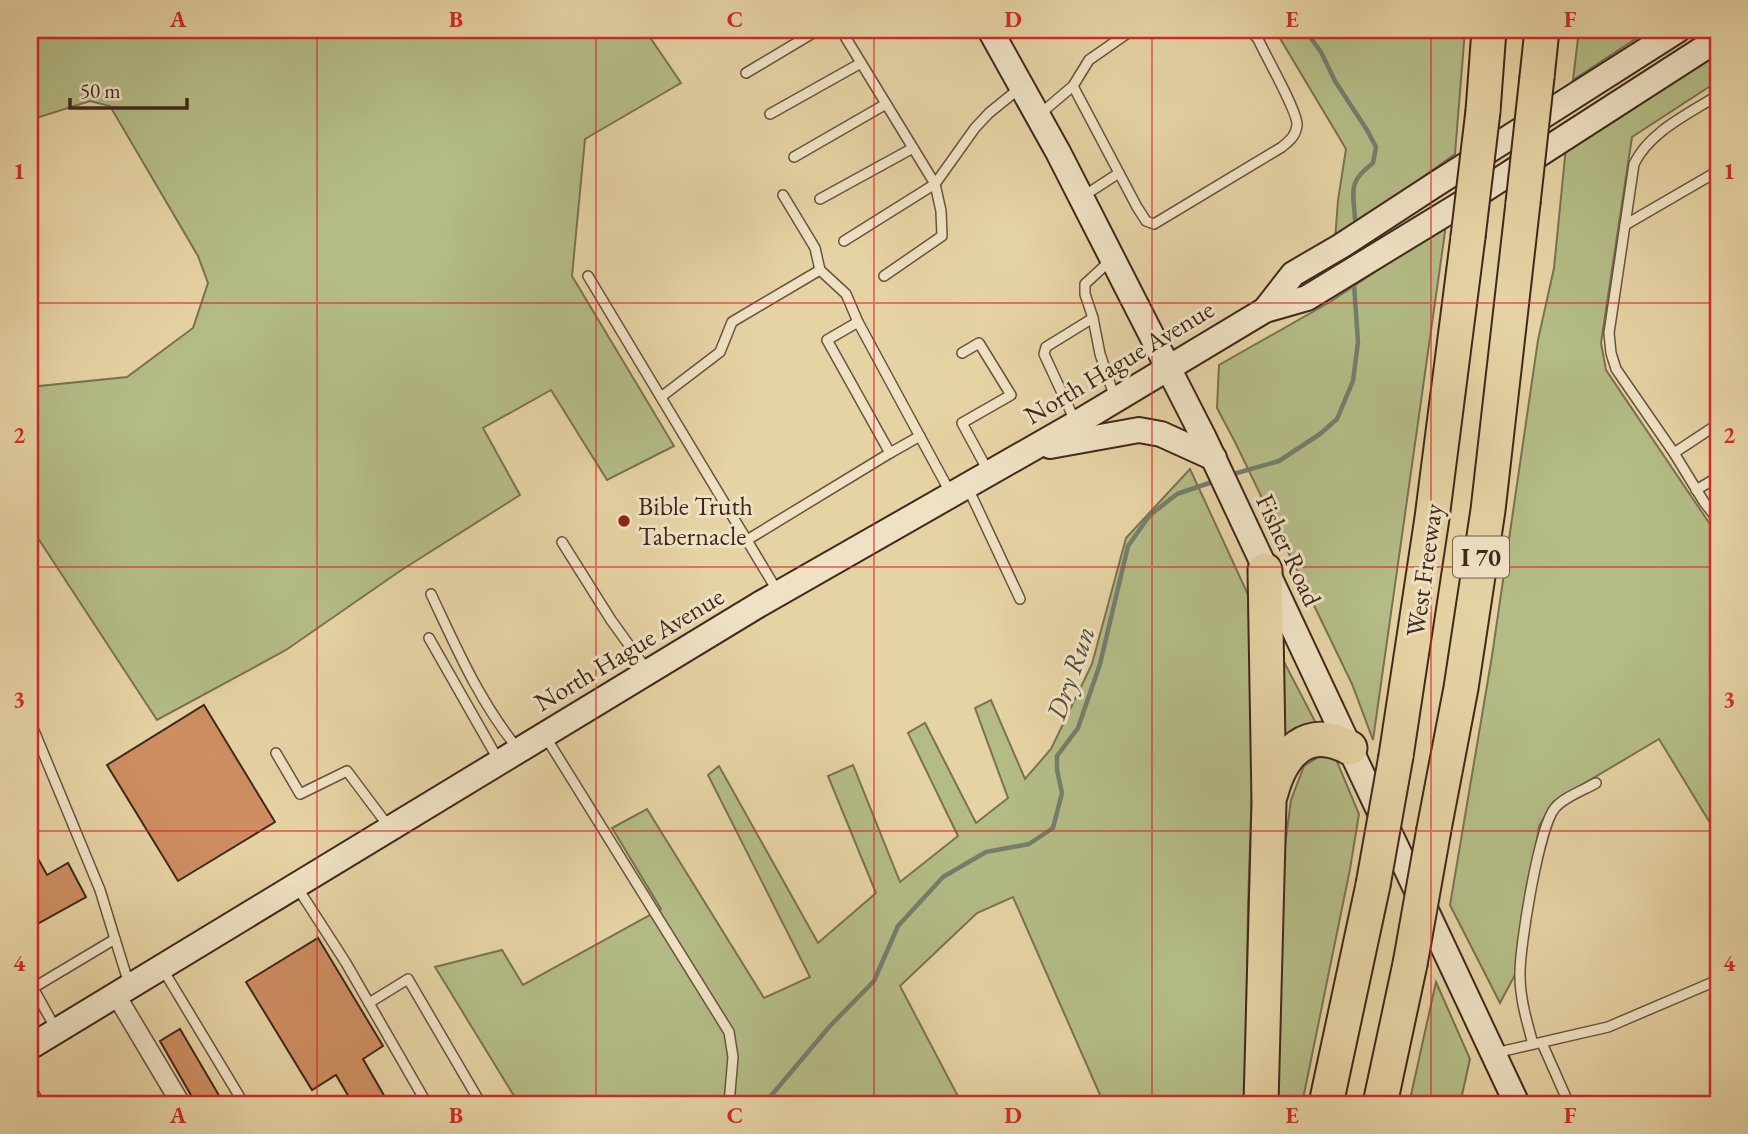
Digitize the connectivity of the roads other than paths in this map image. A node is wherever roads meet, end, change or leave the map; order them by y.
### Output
1 (818, 30) edge
2 (841, 30) edge
3 (990, 30) edge
4 (1132, 30) edge
5 (1250, 30) edge
6 (1489, 30) edge
7 (1542, 30) edge
8 (1678, 30) edge
9 (1718, 39) edge
10 (861, 63) junction
11 (746, 73) dead end
12 (1023, 86) junction
13 (1073, 86) junction
14 (1718, 95) edge
15 (886, 104) junction
16 (770, 114) dead end
17 (1038, 115) junction
18 (913, 148) junction
19 (794, 157) dead end
20 (1718, 171) edge
21 (1119, 173) junction
22 (935, 184) junction
23 (783, 195) dead end
24 (1081, 198) junction
25 (820, 199) dead end
26 (1625, 225) junction
27 (844, 241) dead end
28 (1112, 259) junction
29 (820, 270) junction
30 (587, 276) dead end
31 (884, 276) dead end
32 (1265, 310) junction
33 (1093, 318) junction
34 (858, 322) junction
35 (961, 353) dead end
36 (1169, 369) junction
37 (661, 397) junction
38 (1115, 400) junction
39 (1077, 423) junction
40 (1718, 424) edge
41 (920, 436) junction
42 (1027, 451) junction
43 (890, 453) junction
44 (1674, 453) junction
45 (1213, 458) junction
46 (989, 472) junction
47 (1718, 477) edge
48 (959, 489) junction
49 (1696, 490) junction
50 (1718, 520) edge
51 (747, 540) junction
52 (562, 542) dead end
53 (1265, 570) junction
54 (779, 593) junction
55 (431, 594) dead end
56 (1020, 598) dead end
57 (429, 638) dead end
58 (648, 672) junction
59 (30, 721) edge
60 (545, 735) junction
61 (1350, 748) junction
62 (276, 753) dead end
63 (509, 756) junction
64 (1596, 783) dead end
65 (1269, 802) junction
66 (390, 828) junction
67 (296, 886) junction
68 (114, 939) junction
69 (162, 967) junction
70 (1718, 980) edge
71 (123, 991) junction
72 (369, 1003) junction
73 (57, 1030) junction
74 (31, 1044) edge
75 (1537, 1044) junction
76 (1493, 1054) junction
77 (31, 1090) edge
78 (40, 1104) edge
79 (181, 1104) edge
80 (244, 1104) edge
81 (428, 1104) edge
82 (481, 1104) edge
83 (729, 1104) edge
84 (1261, 1104) edge
85 (1325, 1104) edge
86 (1380, 1104) edge
87 (1517, 1104) edge
88 (1569, 1104) edge

1 - 11 lane
2 - 10 lane
3 - 12 main road, Fisher Road
4 - 13 lane
5 - 21 lane
6 - 85 highway, West Freeway / I 70, bridge
7 - 86 highway, West Freeway / I 70, bridge
8 - 32 main road, North Hague Avenue
9 - 32 main road, North Hague Avenue
10 - 15 lane
10 - 16 lane
12 - 17 main road, Fisher Road
12 - 22 lane
13 - 17 lane
13 - 21 lane
14 - 26 lane
15 - 18 lane
15 - 19 lane
17 - 24 main road, Fisher Road
18 - 22 lane
18 - 25 lane
20 - 26 lane
21 - 24 lane
22 - 27 lane
22 - 31 lane
23 - 29 lane
24 - 28 main road, Fisher Road
26 - 44 lane
28 - 33 lane
28 - 36 main road, Fisher Road
29 - 34 lane
29 - 37 lane
30 - 37 lane
32 - 36 main road, North Hague Avenue
33 - 38 lane
33 - 39 lane
34 - 41 lane
34 - 43 lane
35 - 46 lane
36 - 38 main road, North Hague Avenue
36 - 45 main road, Fisher Road
37 - 51 lane
38 - 39 main road, North Hague Avenue
39 - 42 main road, North Hague Avenue
40 - 44 lane
41 - 43 lane
41 - 48 lane
42 - 45 main road
42 - 46 main road, North Hague Avenue
43 - 51 lane
44 - 49 lane
45 - 53 main road, Fisher Road
46 - 48 main road, North Hague Avenue
47 - 49 lane
48 - 54 main road, North Hague Avenue
48 - 56 lane
49 - 50 lane
51 - 54 lane
52 - 58 lane
53 - 61 main road, Fisher Road
53 - 65 highway
54 - 58 main road, North Hague Avenue
55 - 63 lane
57 - 63 lane
58 - 60 main road, North Hague Avenue
59 - 68 lane
60 - 63 main road, North Hague Avenue
60 - 83 lane
61 - 65 highway
61 - 76 main road, Fisher Road
62 - 66 lane
63 - 66 main road, North Hague Avenue
64 - 75 lane
65 - 84 highway
66 - 67 main road, North Hague Avenue
67 - 69 main road, North Hague Avenue
67 - 72 lane
68 - 71 lane
68 - 73 lane
69 - 71 main road, North Hague Avenue
69 - 80 lane
70 - 75 lane
71 - 73 main road, North Hague Avenue
71 - 79 street
72 - 81 lane
72 - 82 lane
73 - 74 main road, North Hague Avenue
75 - 76 lane
75 - 88 lane
76 - 87 main road, Fisher Road
77 - 78 lane

